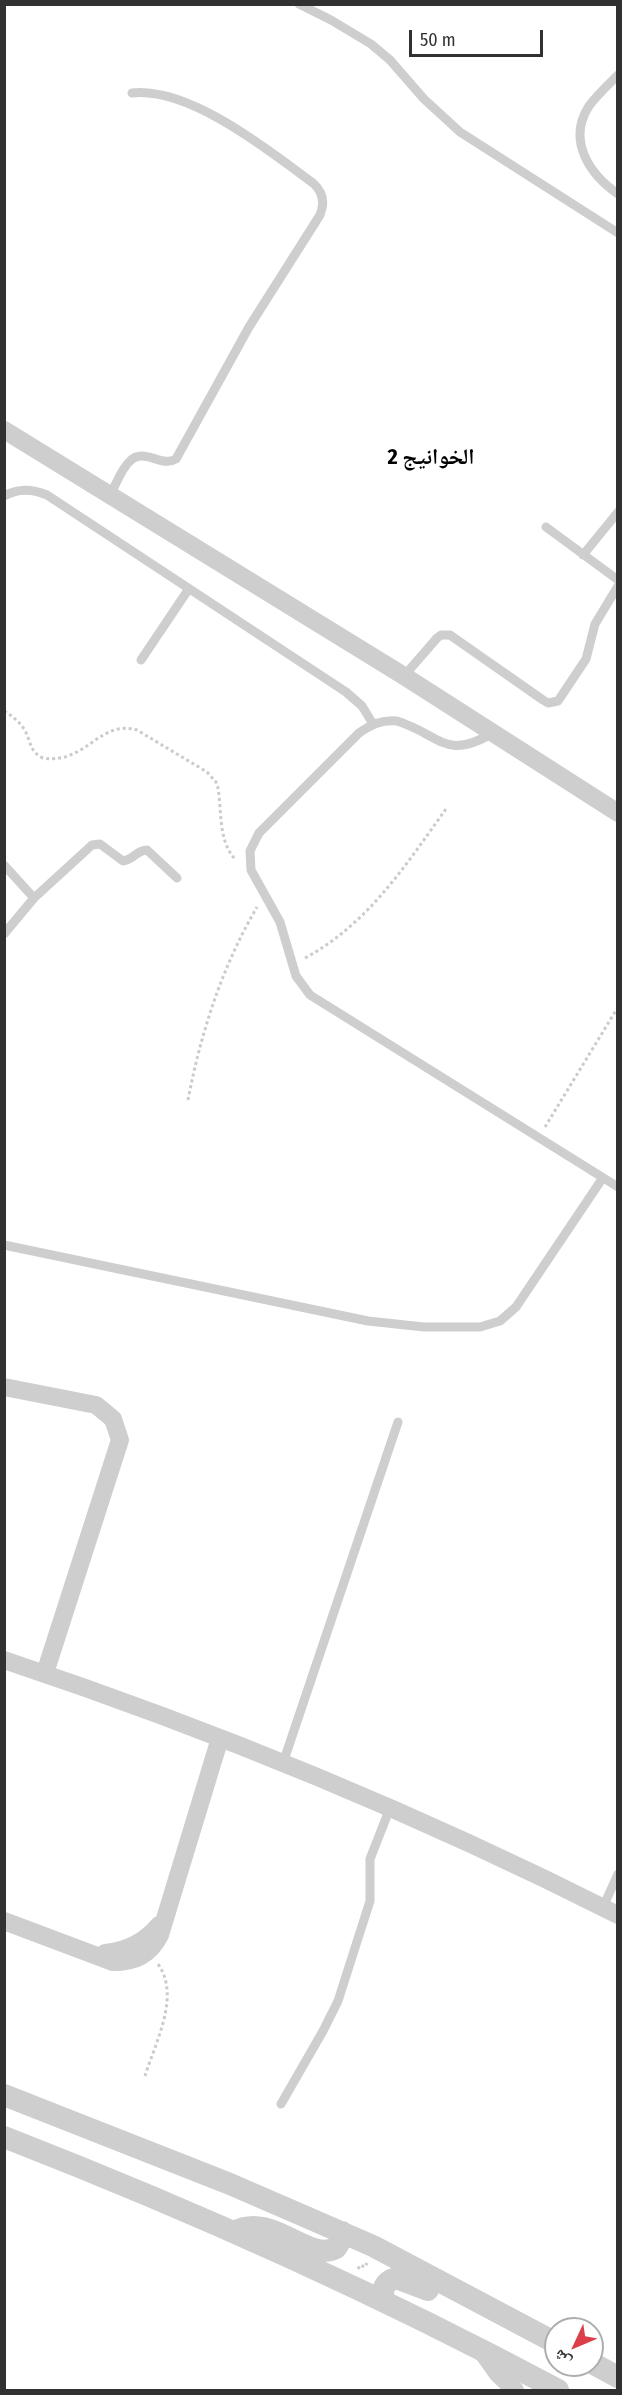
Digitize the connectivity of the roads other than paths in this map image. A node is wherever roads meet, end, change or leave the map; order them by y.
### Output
1 (299, 4) edge
2 (618, 75) edge
3 (132, 93) dead end
4 (618, 194) edge
5 (618, 233) edge
6 (4, 430) edge
7 (111, 495) junction
8 (4, 496) edge
9 (618, 512) edge
10 (546, 527) dead end
11 (583, 555) junction
12 (618, 580) edge
13 (618, 586) edge
14 (188, 590) junction
15 (141, 660) dead end
16 (404, 676) junction
17 (373, 724) junction
18 (493, 733) junction
19 (618, 813) edge
20 (4, 865) edge
21 (177, 879) dead end
22 (34, 898) junction
23 (4, 934) edge
24 (602, 1179) junction
25 (618, 1187) edge
26 (4, 1245) edge
27 (4, 1387) edge
28 (398, 1422) dead end
29 (4, 1660) edge
30 (45, 1673) junction
31 (220, 1738) junction
32 (283, 1763) junction
33 (390, 1808) junction
34 (618, 1874) edge
35 (610, 1911) edge
36 (165, 1916) junction
37 (4, 1921) edge
38 (95, 1954) junction
39 (4, 2095) edge
40 (281, 2104) dead end
41 (4, 2137) edge
42 (234, 2232) junction
43 (342, 2232) junction
44 (385, 2301) junction
45 (481, 2301) junction
46 (544, 2336) edge
47 (480, 2348) junction
48 (604, 2369) edge
49 (618, 2377) edge
50 (515, 2391) edge
51 (558, 2391) edge

1 - 5 lane
2 - 4 lane
3 - 7 lane
6 - 7 street
7 - 16 street
8 - 14 lane
9 - 11 lane
10 - 11 lane
11 - 12 lane
13 - 16 lane
14 - 15 lane
14 - 17 lane
16 - 18 street
17 - 18 lane
17 - 24 lane
18 - 19 street
20 - 22 lane
21 - 22 lane
22 - 23 lane
24 - 25 lane
24 - 26 lane
27 - 30 street
28 - 32 lane
29 - 30 street
30 - 31 street
31 - 32 street
31 - 36 street
32 - 33 street
33 - 35 street
33 - 40 lane
34 - 35 lane
36 - 38 street
36 - 38 street
37 - 38 street
39 - 43 street
41 - 42 street
42 - 43 street
42 - 44 street
43 - 45 street
44 - 45 street
44 - 47 street
45 - 46 street
47 - 50 street
47 - 51 street
48 - 49 street

